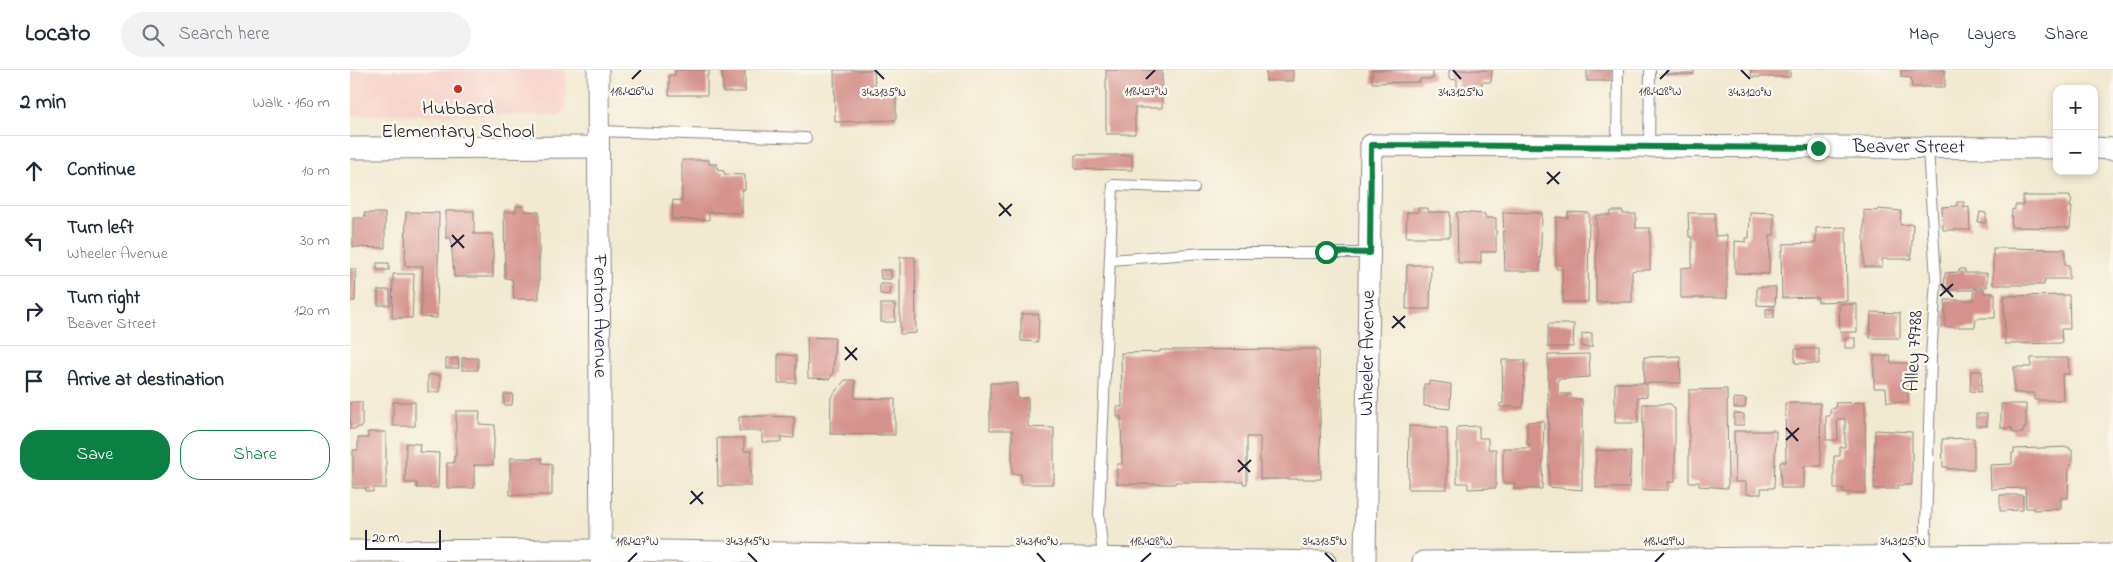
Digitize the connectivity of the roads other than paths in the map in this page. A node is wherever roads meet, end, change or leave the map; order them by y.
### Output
1 (598, 70) edge
2 (1618, 70) edge
3 (1650, 70) edge
4 (806, 138) dead end
5 (597, 139) junction
6 (1371, 145) joint
7 (1617, 146) junction
8 (1649, 147) junction
9 (350, 148) edge
10 (1928, 148) junction
11 (2053, 148) edge
12 (2098, 148) edge
13 (2113, 148) edge
14 (1194, 188) dead end
15 (1370, 253) junction
16 (1110, 260) junction
17 (350, 551) edge
18 (2113, 554) edge
19 (601, 556) edge
20 (1103, 558) junction
21 (1925, 559) edge
22 (1325, 562) edge
23 (1365, 562) edge
24 (1423, 562) edge

1 - 5 street, Fenton Avenue
2 - 7 lane
3 - 8 lane
4 - 5 lane
5 - 9 street
5 - 19 street, Fenton Avenue
6 - 7 street, Beaver Street
6 - 15 street, Wheeler Avenue
7 - 8 street, Beaver Street
8 - 10 street, Beaver Street
10 - 11 street, Beaver Street
10 - 21 lane, Alley 79788
12 - 13 street
14 - 16 lane
15 - 16 lane
15 - 23 street, Wheeler Avenue
16 - 20 lane
17 - 19 street
18 - 21 street
19 - 20 street
20 - 22 street
21 - 24 street

